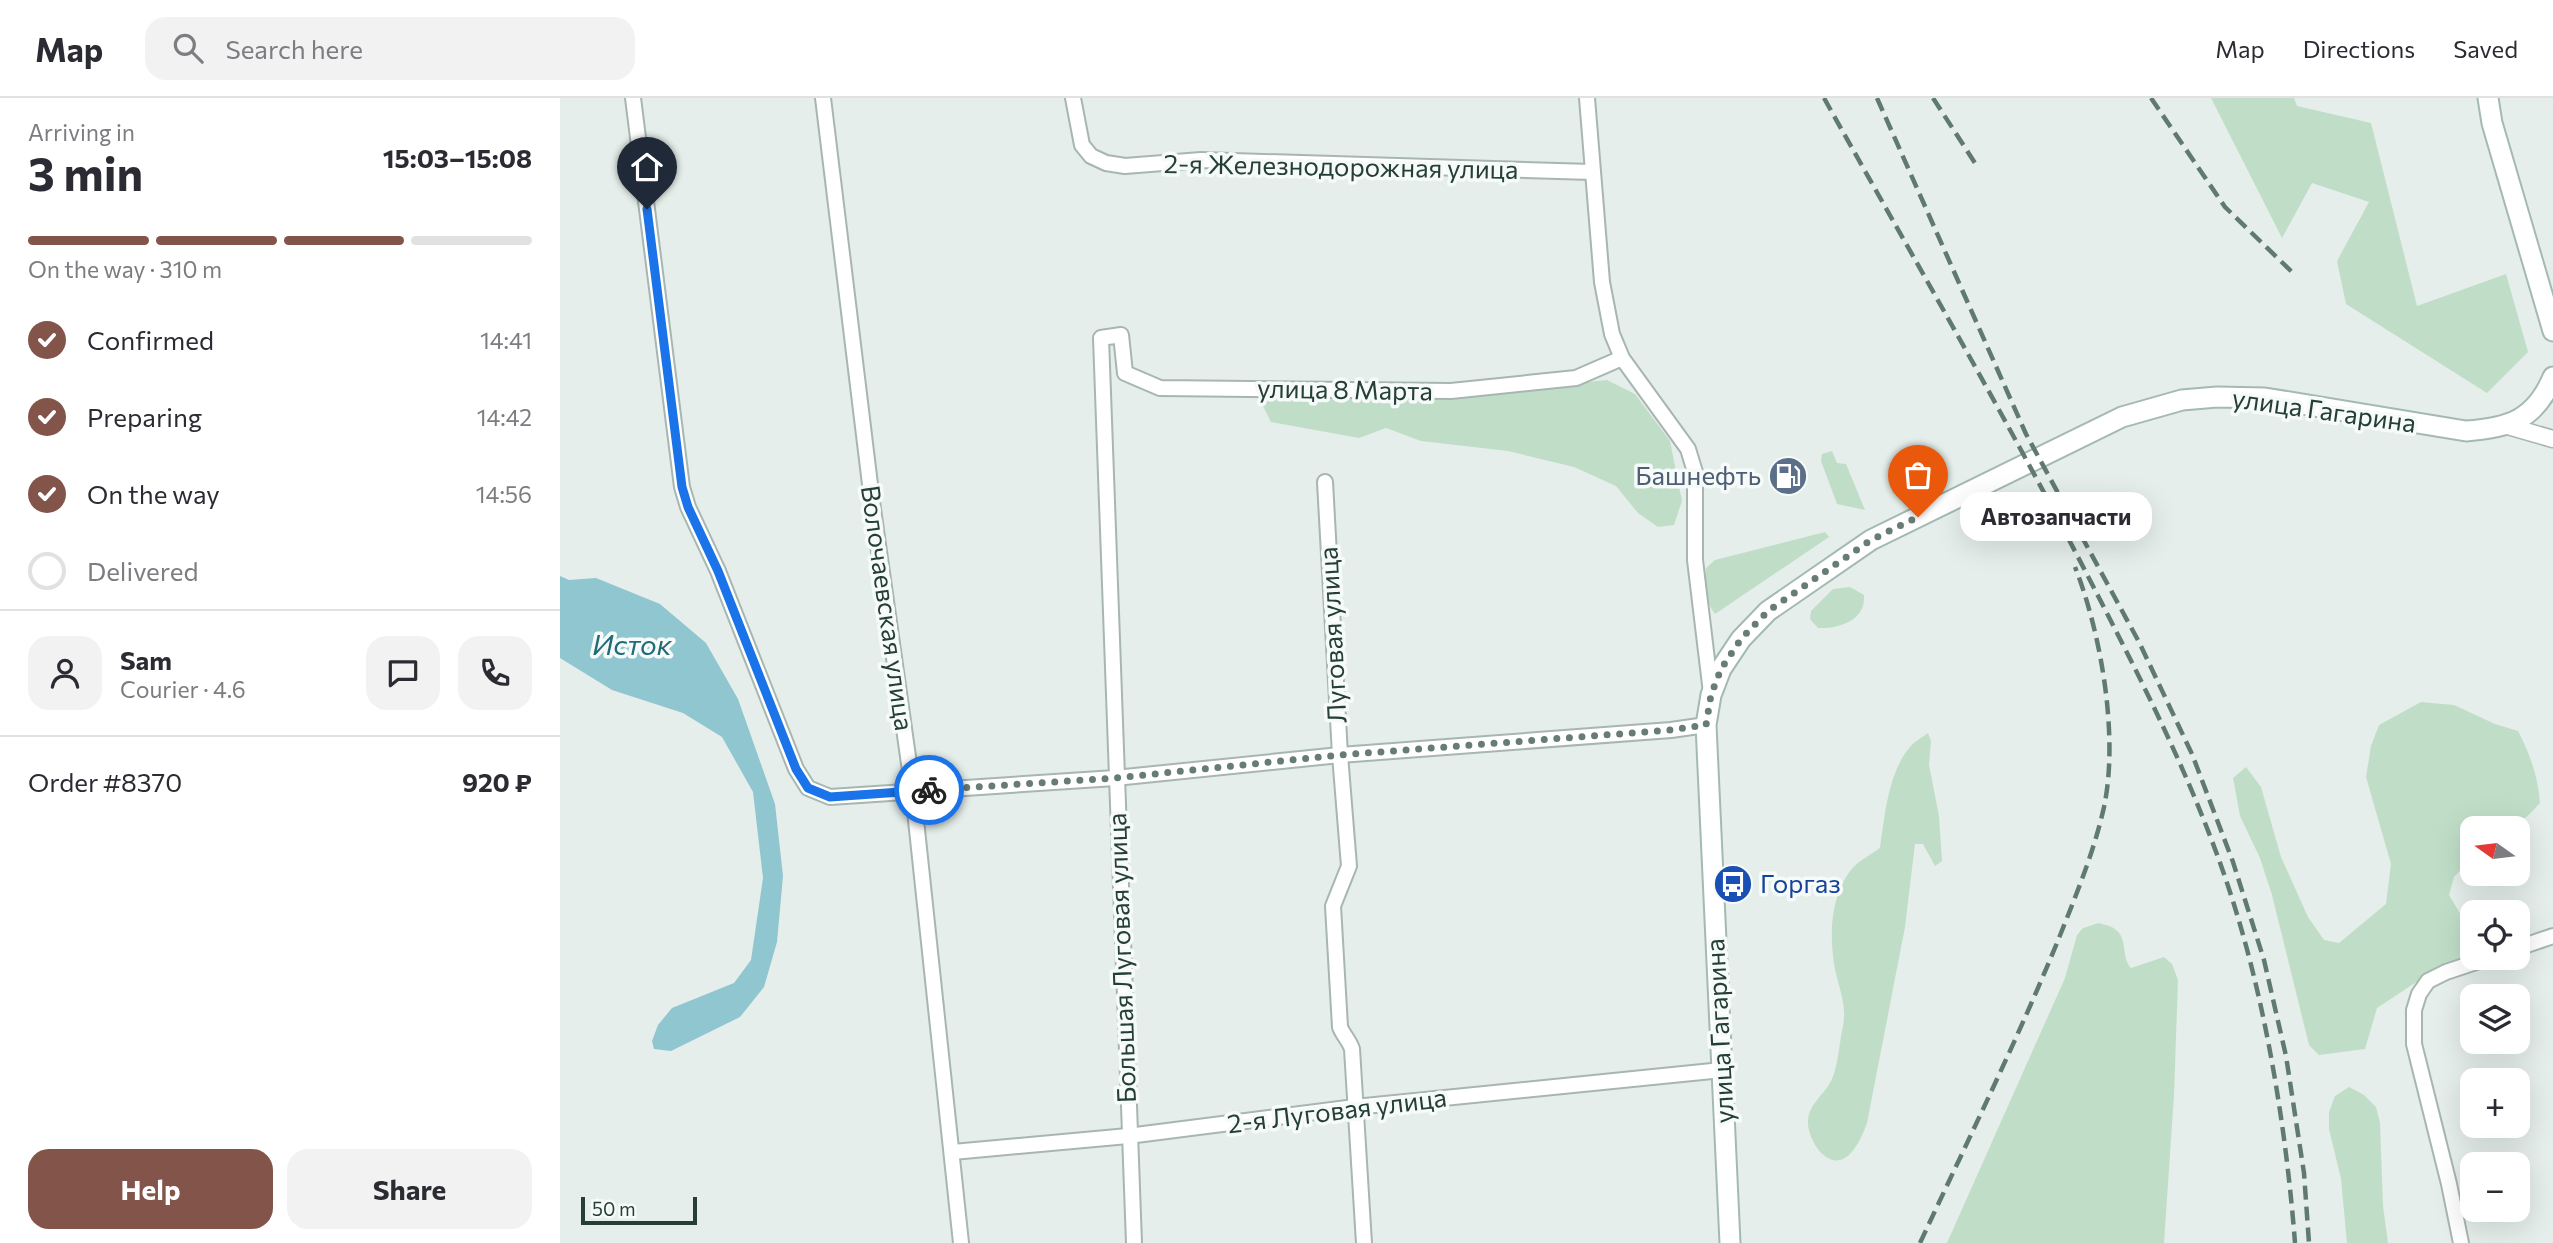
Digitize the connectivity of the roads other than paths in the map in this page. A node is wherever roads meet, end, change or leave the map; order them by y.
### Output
1 (633, 98) edge
2 (823, 98) edge
3 (1073, 98) edge
4 (1587, 98) edge
5 (2488, 98) edge
6 (1592, 172) junction
7 (2553, 331) edge
8 (1101, 338) joint
9 (1622, 358) junction
10 (2553, 377) edge
11 (2508, 426) junction
12 (2553, 439) edge
13 (1325, 482) dead end
14 (1711, 695) junction
15 (1706, 725) junction
16 (1340, 755) junction
17 (1115, 778) junction
18 (913, 792) junction
19 (2553, 936) edge
20 (2530, 944) edge
21 (2460, 967) edge
22 (1722, 1070) junction
23 (1355, 1107) junction
24 (1128, 1136) junction
25 (953, 1152) junction
26 (961, 1243) edge
27 (1134, 1243) edge
28 (1364, 1243) edge
29 (1730, 1243) edge
30 (2461, 1243) edge

1 - 18 street
2 - 18 street, Волочаевская улица
3 - 6 street, 2-я Железнодорожная улица
4 - 6 street
5 - 7 main road
6 - 9 street
8 - 9 street, улица 8 Марта
8 - 17 street, Большая Луговая улица
9 - 14 street
10 - 11 main road, улица Гагарина
11 - 12 street
11 - 14 main road, улица Гагарина
13 - 16 street, Луговая улица
14 - 15 main road, улица Гагарина
15 - 16 street
15 - 22 main road, улица Гагарина
16 - 17 street
16 - 23 street, Луговая улица
17 - 18 street
17 - 24 street, Большая Луговая улица
18 - 25 street, Волочаевская улица
19 - 20 street
21 - 30 street
22 - 23 street, 2-я Луговая улица
22 - 29 main road, улица Гагарина
23 - 24 street, 2-я Луговая улица
23 - 28 street, Луговая улица
24 - 25 street, 2-я Луговая улица
24 - 27 street, Большая Луговая улица
25 - 26 street, Волочаевская улица

